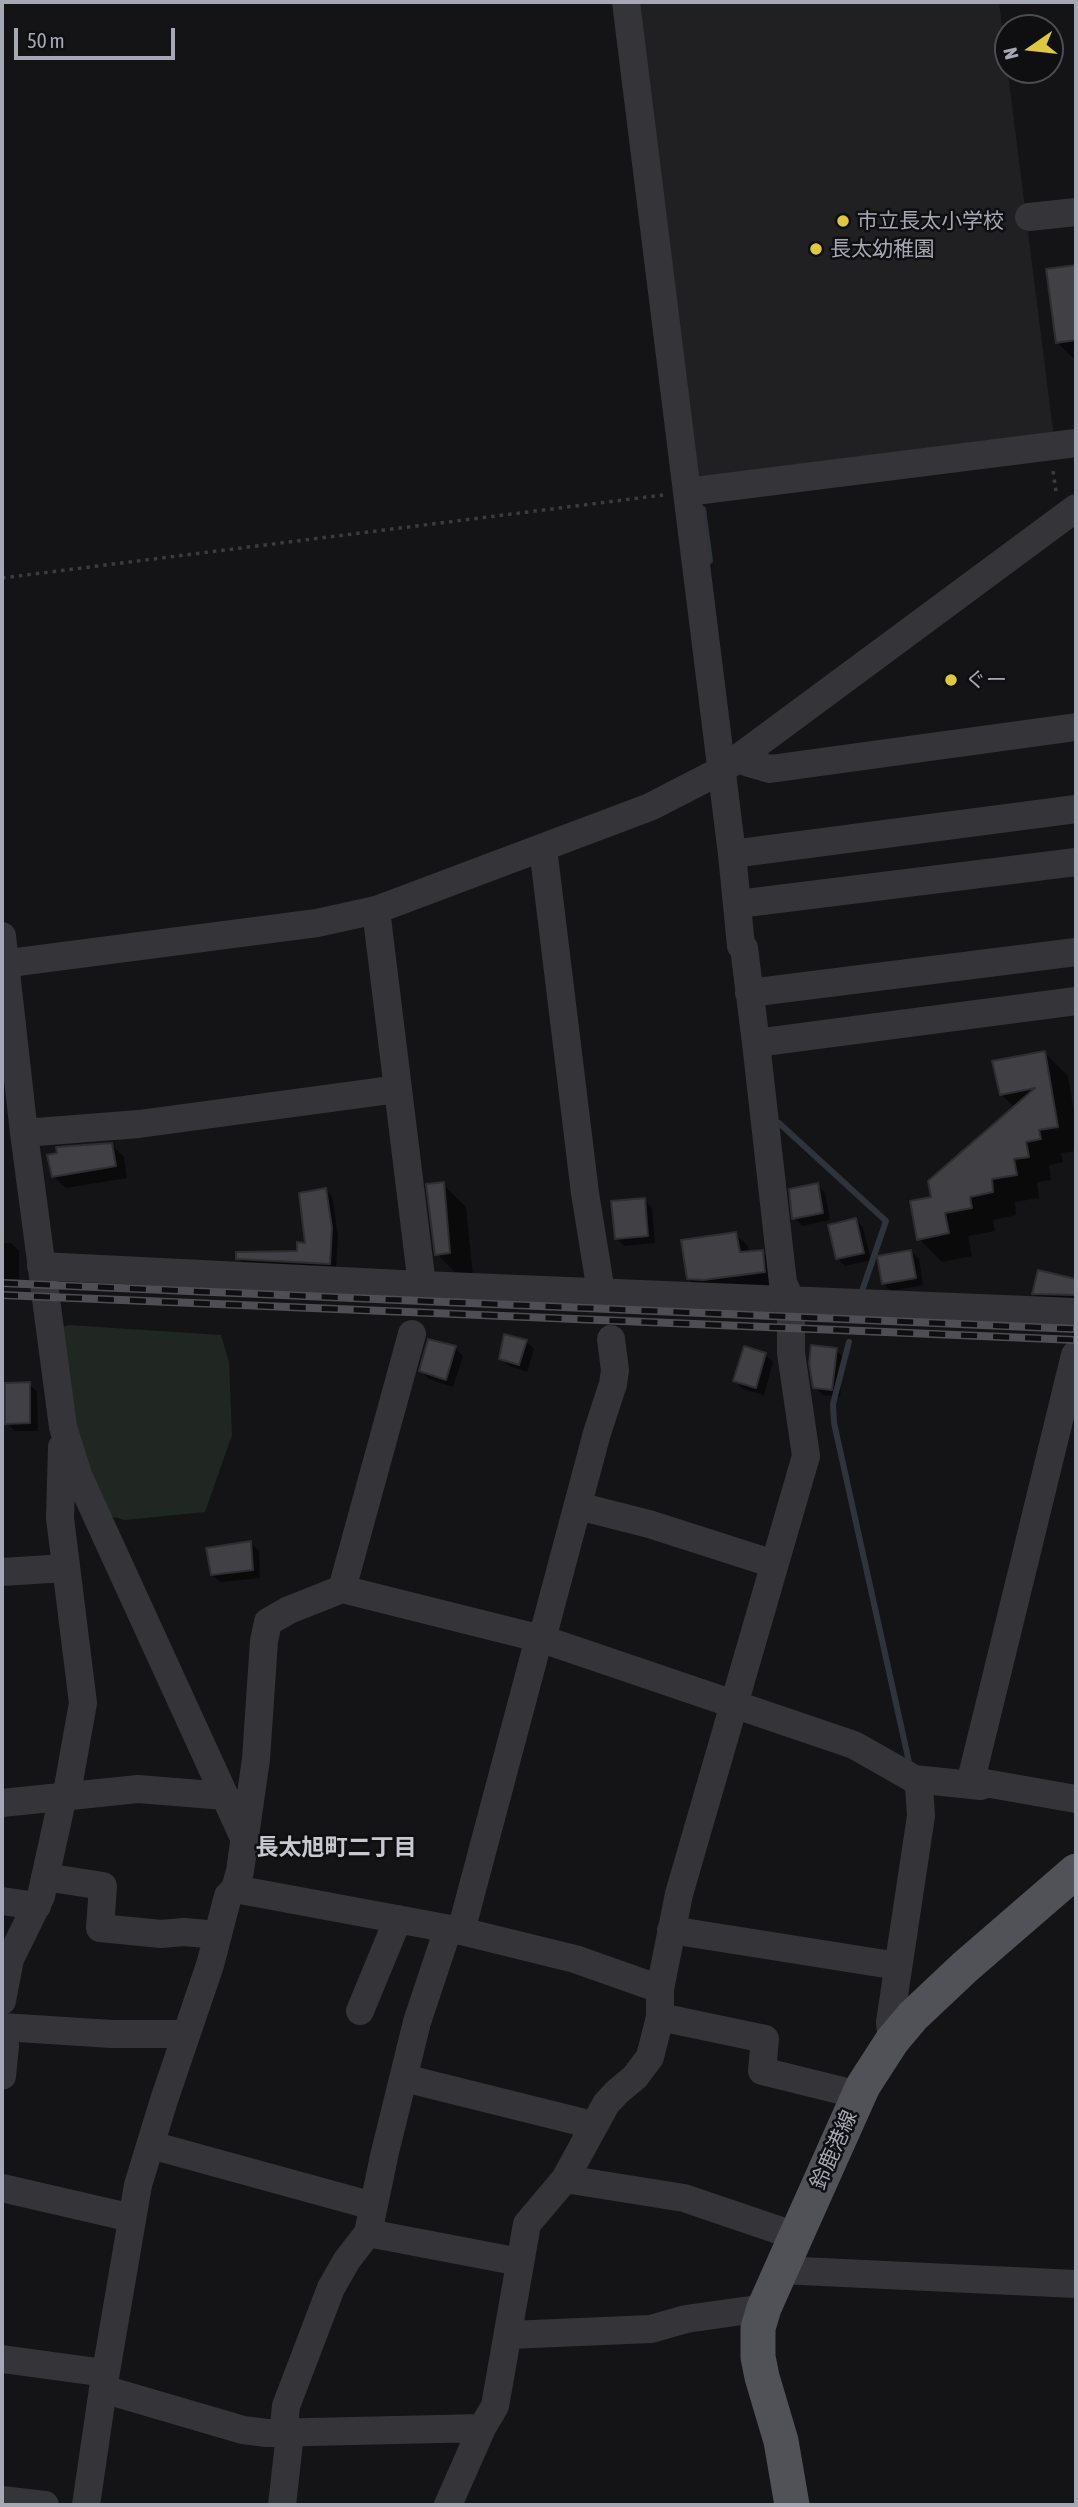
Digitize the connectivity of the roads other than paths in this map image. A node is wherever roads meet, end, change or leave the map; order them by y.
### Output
1 (626, 2) edge
2 (1076, 212) edge
3 (1029, 217) dead end
4 (1076, 443) edge
5 (687, 492) junction
6 (1066, 500) edge
7 (1076, 727) edge
8 (729, 764) junction
9 (1076, 809) edge
10 (543, 848) junction
11 (732, 854) junction
12 (1076, 862) edge
13 (738, 904) junction
14 (376, 910) junction
15 (1076, 952) edge
16 (3, 954) edge
17 (750, 993) junction
18 (1076, 1001) edge
19 (756, 1043) junction
20 (398, 1089) junction
21 (24, 1133) junction
22 (41, 1266) junction
23 (422, 1285) junction
24 (601, 1292) junction
25 (791, 1300) junction
26 (1076, 1312) edge
27 (412, 1334) dead end
28 (611, 1339) dead end
29 (1075, 1355) edge
30 (63, 1427) junction
31 (578, 1506) junction
32 (774, 1564) junction
33 (65, 1568) junction
34 (2, 1572) edge
35 (342, 1589) junction
36 (541, 1638) junction
37 (736, 1703) junction
38 (914, 1779) junction
39 (970, 1784) junction
40 (63, 1796) junction
41 (225, 1797) junction
42 (1076, 1800) edge
43 (2, 1803) edge
44 (244, 1838) junction
45 (1076, 1871) edge
46 (45, 1877) junction
47 (235, 1889) junction
48 (2, 1901) edge
49 (37, 1906) junction
50 (398, 1919) junction
51 (454, 1930) junction
52 (671, 1930) junction
53 (218, 1935) junction
54 (898, 1966) junction
55 (660, 1989) junction
56 (2, 2001) edge
57 (360, 2011) dead end
58 (660, 2017) junction
59 (2, 2029) edge
60 (186, 2034) junction
61 (892, 2040) junction
62 (2, 2076) edge
63 (404, 2078) junction
64 (859, 2095) junction
65 (592, 2130) junction
66 (150, 2146) junction
67 (565, 2179) junction
68 (2, 2188) edge
69 (132, 2218) junction
70 (371, 2220) junction
71 (796, 2236) junction
72 (520, 2262) junction
73 (780, 2270) junction
74 (1076, 2284) edge
75 (764, 2308) junction
76 (509, 2335) junction
77 (2, 2359) edge
78 (104, 2381) junction
79 (482, 2428) junction
80 (290, 2434) junction
81 (2, 2500) edge
82 (45, 2505) edge
83 (86, 2505) edge
84 (282, 2505) edge
85 (448, 2505) edge
86 (792, 2505) edge

1 - 5 street
2 - 3 street
4 - 5 street
5 - 8 street
6 - 8 street
7 - 8 street
8 - 10 street
8 - 11 street
9 - 11 street
10 - 14 street
10 - 24 street
11 - 13 street
12 - 13 street
13 - 17 street
14 - 16 street
14 - 20 street
15 - 17 street
16 - 21 street
17 - 19 street
18 - 19 street
19 - 25 street
20 - 21 street
20 - 23 street
21 - 22 street
22 - 23 street
22 - 30 street
23 - 24 street
24 - 25 street
25 - 26 street
25 - 32 street
27 - 35 street
28 - 31 street
29 - 39 street
30 - 33 street
30 - 41 street
31 - 32 street
31 - 36 street
32 - 37 street
33 - 34 street
33 - 40 street
35 - 36 street
35 - 44 street
36 - 37 street
36 - 51 street
37 - 38 street
37 - 52 street
38 - 39 street
38 - 54 street
39 - 42 street
40 - 41 street
40 - 43 street
40 - 46 street
41 - 44 street
44 - 47 street
45 - 61 main road, 鈴鹿港線
46 - 49 street
46 - 53 street
47 - 50 street
47 - 53 street
48 - 49 street
49 - 56 street
50 - 51 street
50 - 57 street
51 - 55 street
51 - 63 street
52 - 54 street
52 - 55 street
53 - 60 street
54 - 61 street
55 - 58 street
58 - 64 street
58 - 65 street
59 - 60 street
59 - 62 street
60 - 66 street
61 - 64 main road, 鈴鹿港線
63 - 65 street
63 - 70 street
64 - 71 main road, 鈴鹿港線
65 - 67 street
66 - 69 street
66 - 70 street
67 - 71 street
67 - 72 street
68 - 69 street
69 - 78 street
70 - 72 street
70 - 80 street
71 - 73 main road, 鈴鹿港線
72 - 76 street
73 - 74 street
73 - 75 main road, 鈴鹿港線
75 - 76 street
75 - 86 main road, 鈴鹿港線
76 - 79 street
77 - 78 street
78 - 80 street
78 - 83 street
79 - 80 street
79 - 85 street
80 - 84 street
81 - 82 street

